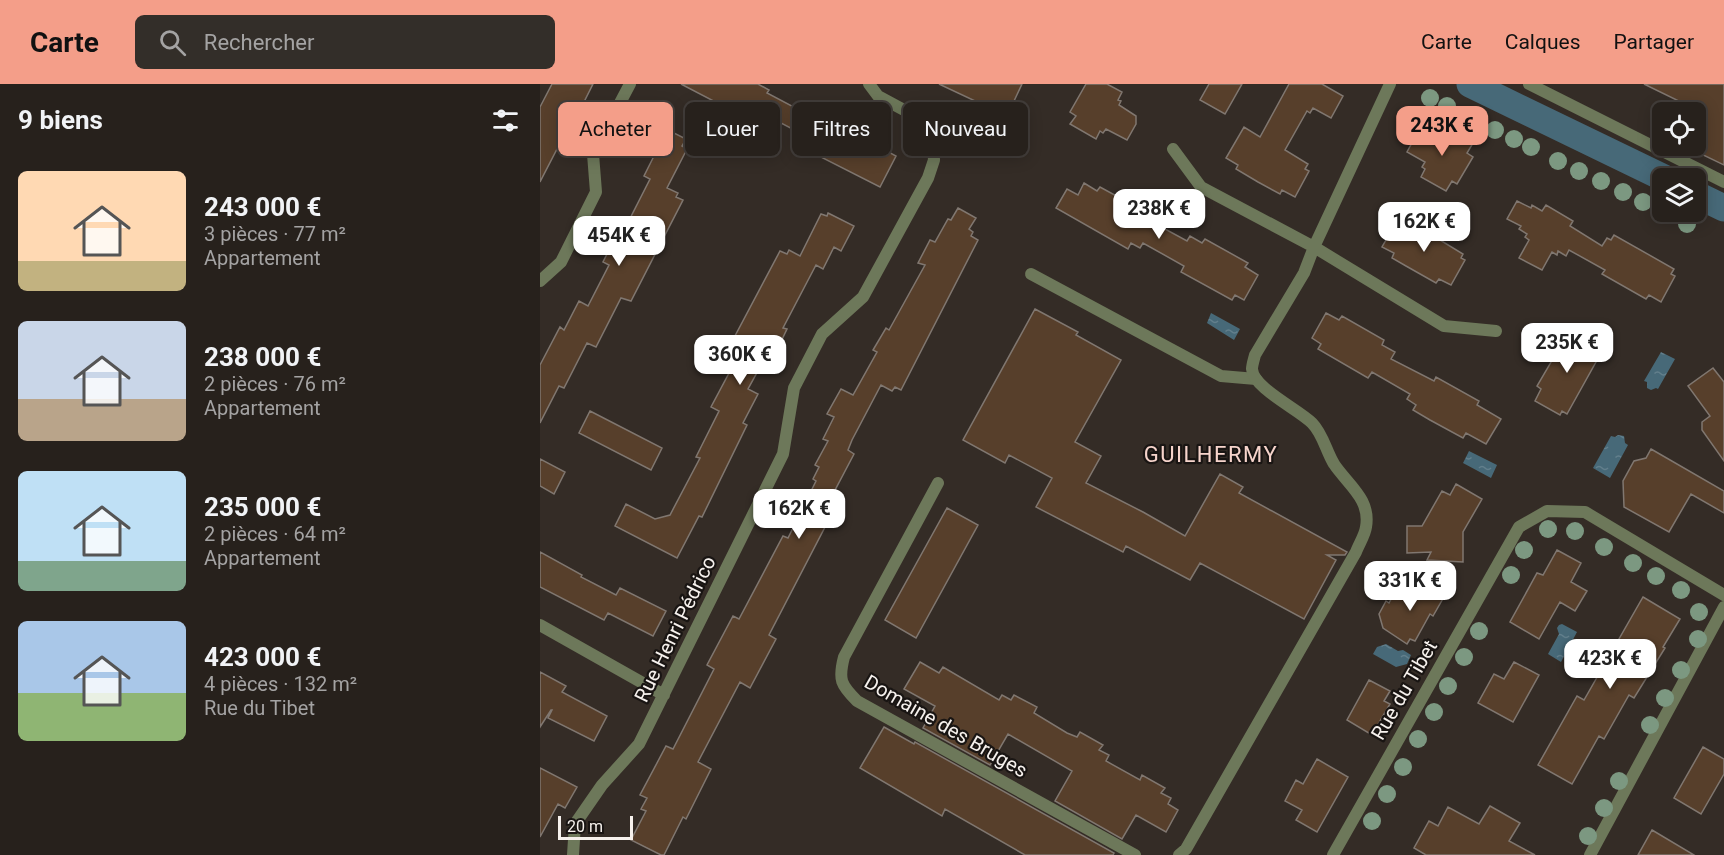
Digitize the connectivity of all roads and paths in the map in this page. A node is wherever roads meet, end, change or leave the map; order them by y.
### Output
1 (630, 84) edge
2 (869, 84) edge
3 (1390, 84) edge
4 (1529, 84) edge
5 (1173, 149) dead end
6 (1724, 182) edge
7 (1314, 247) junction
8 (1031, 274) dead end
9 (540, 281) edge
10 (1496, 331) dead end
11 (1256, 379) junction
12 (938, 483) dead end
13 (1724, 595) edge
14 (1724, 606) edge
15 (540, 625) edge
16 (664, 695) junction
17 (573, 855) edge
18 (1135, 855) edge
19 (1179, 855) edge
20 (1333, 855) edge
21 (1590, 855) edge

1 - 9 street
2 - 16 street, Rue Henri Pédrico
3 - 7 street
4 - 6 street
5 - 7 street
7 - 10 street
7 - 11 street
8 - 11 street
11 - 19 street
12 - 18 street, Domaine des Bruges
13 - 20 street, Rue du Tibet
14 - 21 street
15 - 16 street
16 - 17 street, Rue Henri Pédrico

